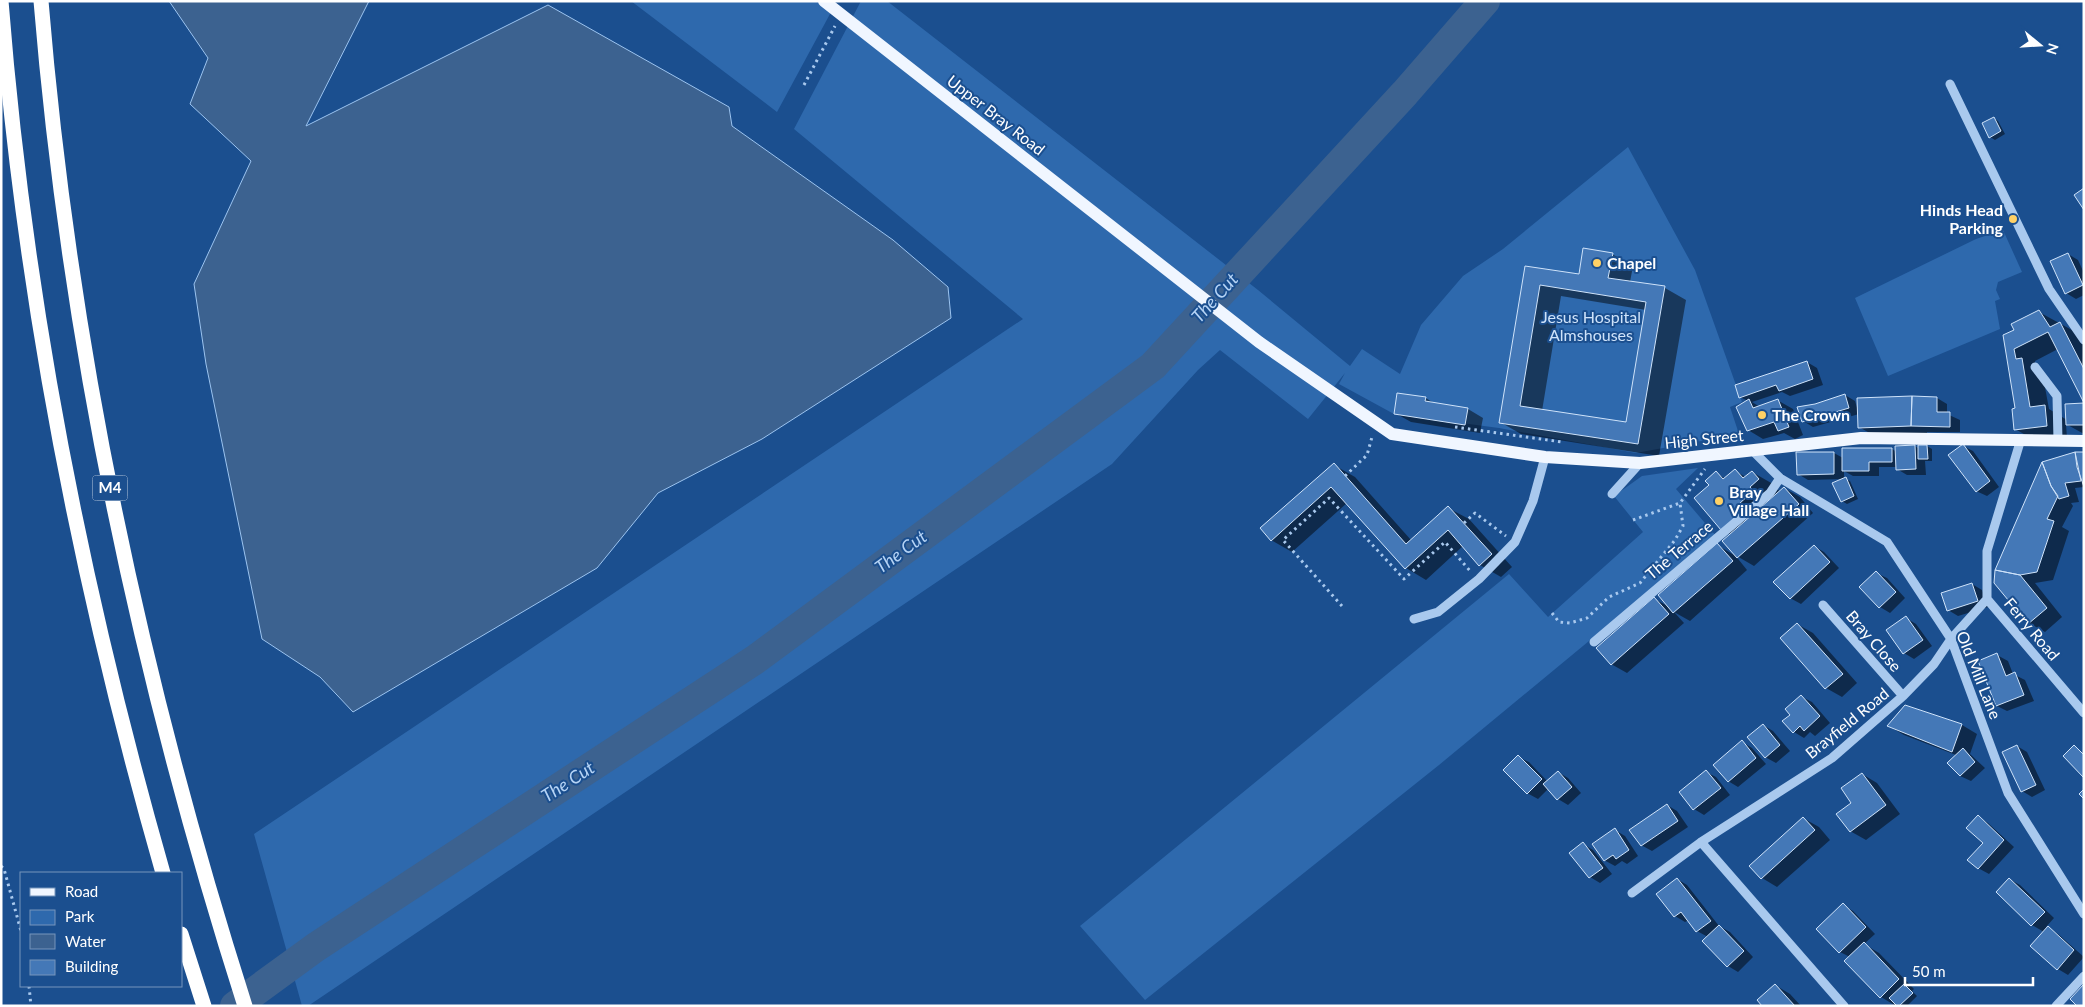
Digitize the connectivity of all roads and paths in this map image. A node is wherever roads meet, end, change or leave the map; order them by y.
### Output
1 (1, 1) edge
2 (41, 1) edge
3 (824, 1) edge
4 (841, 14) junction
5 (1950, 84) dead end
6 (804, 85) dead end
7 (2084, 340) edge
8 (2036, 367) dead end
9 (1376, 423) junction
10 (1392, 434) joint
11 (2021, 439) junction
12 (2084, 440) edge
13 (2058, 441) junction
14 (1753, 451) junction
15 (1718, 453) junction
16 (1545, 457) junction
17 (1640, 463) junction
18 (1345, 476) dead end
19 (1780, 478) junction
20 (1612, 494) dead end
21 (1680, 503) junction
22 (1633, 520) dead end
23 (1464, 523) dead end
24 (1515, 542) junction
25 (1478, 580) junction
26 (1987, 599) junction
27 (1823, 604) dead end
28 (1342, 606) dead end
29 (1552, 613) dead end
30 (1414, 619) dead end
31 (1951, 639) junction
32 (1594, 642) dead end
33 (1903, 696) junction
34 (2084, 713) edge
35 (1701, 842) junction
36 (1, 866) edge
37 (163, 872) edge
38 (1632, 893) dead end
39 (2084, 914) edge
40 (20, 927) edge
41 (182, 937) edge
42 (2084, 976) edge
43 (29, 987) edge
44 (202, 1001) edge
45 (31, 1006) edge
46 (245, 1006) edge
47 (1844, 1006) edge
48 (2056, 1006) edge

1 - 37 highway, M4
2 - 46 highway, M4
3 - 4 main road, Upper Bray Road
4 - 6 path
4 - 9 main road, Upper Bray Road
5 - 7 street
8 - 13 street
9 - 10 main road, Upper Bray Road
9 - 18 path
10 - 16 main road, High Street
11 - 13 main road, High Street
11 - 14 main road, High Street
11 - 26 street, Ferry Road
12 - 13 main road, High Street
14 - 15 main road, High Street
14 - 19 street, Old Mill Lane
15 - 17 main road, High Street
15 - 21 path
16 - 17 main road, High Street
16 - 24 street
17 - 20 street
19 - 31 street, Old Mill Lane
19 - 32 street, The Terrace
21 - 22 path
21 - 29 path
23 - 24 path
24 - 25 street
25 - 28 path
25 - 30 street
26 - 31 street, Brayfield Road
26 - 34 street, Ferry Road
27 - 33 street, Bray Close
31 - 33 street, Brayfield Road
31 - 39 street, Old Mill Lane
33 - 35 street, Brayfield Road
35 - 38 street, Brayfield Road
35 - 47 street
36 - 40 path
41 - 44 highway
42 - 48 street
43 - 45 path

